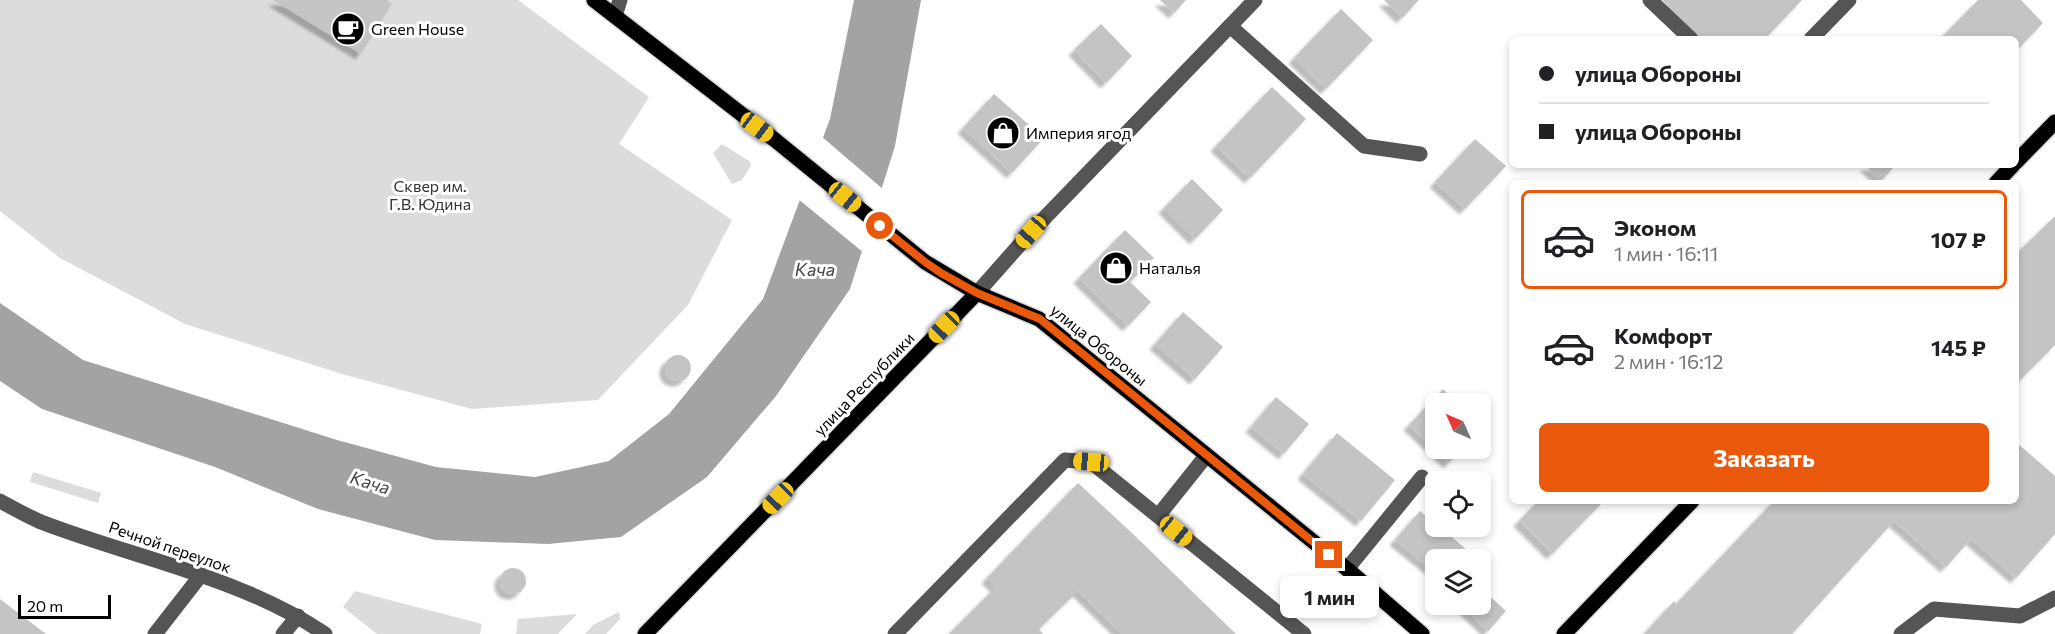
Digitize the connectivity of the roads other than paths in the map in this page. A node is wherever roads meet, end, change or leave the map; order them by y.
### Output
1 (594, 0) edge
2 (620, 0) edge
3 (1255, 0) edge
4 (1650, 0) edge
5 (1849, 0) edge
6 (615, 16) junction
7 (1230, 26) junction
8 (1688, 36) edge
9 (1814, 36) edge
10 (2055, 122) edge
11 (1420, 154) dead end
12 (2019, 160) edge
13 (2011, 168) edge
14 (1999, 180) edge
15 (977, 293) junction
16 (1206, 456) junction
17 (1422, 477) dead end
18 (0, 501) edge
19 (1689, 504) edge
20 (1158, 516) junction
21 (1347, 569) junction
22 (201, 575) junction
23 (2055, 598) edge
24 (298, 616) junction
25 (155, 634) edge
26 (283, 634) edge
27 (325, 634) edge
28 (645, 634) edge
29 (895, 634) edge
30 (1304, 634) edge
31 (1422, 634) edge
32 (1564, 634) edge
33 (1901, 634) edge

1 - 6 main road, улица Обороны
2 - 6 street
3 - 7 street, улица Республики
4 - 8 street
5 - 9 street
6 - 15 main road, улица Обороны
7 - 11 street
7 - 15 street, улица Республики
10 - 12 main road
13 - 14 main road
15 - 16 main road, улица Обороны
15 - 28 main road, улица Республики
16 - 20 street
16 - 21 main road, улица Обороны
17 - 21 street
18 - 22 street, Речной переулок
19 - 32 main road
20 - 29 street
20 - 30 street
21 - 31 main road, улица Обороны
22 - 24 street, Речной переулок
22 - 25 street
23 - 33 street
24 - 26 street
24 - 27 street, Речной переулок

